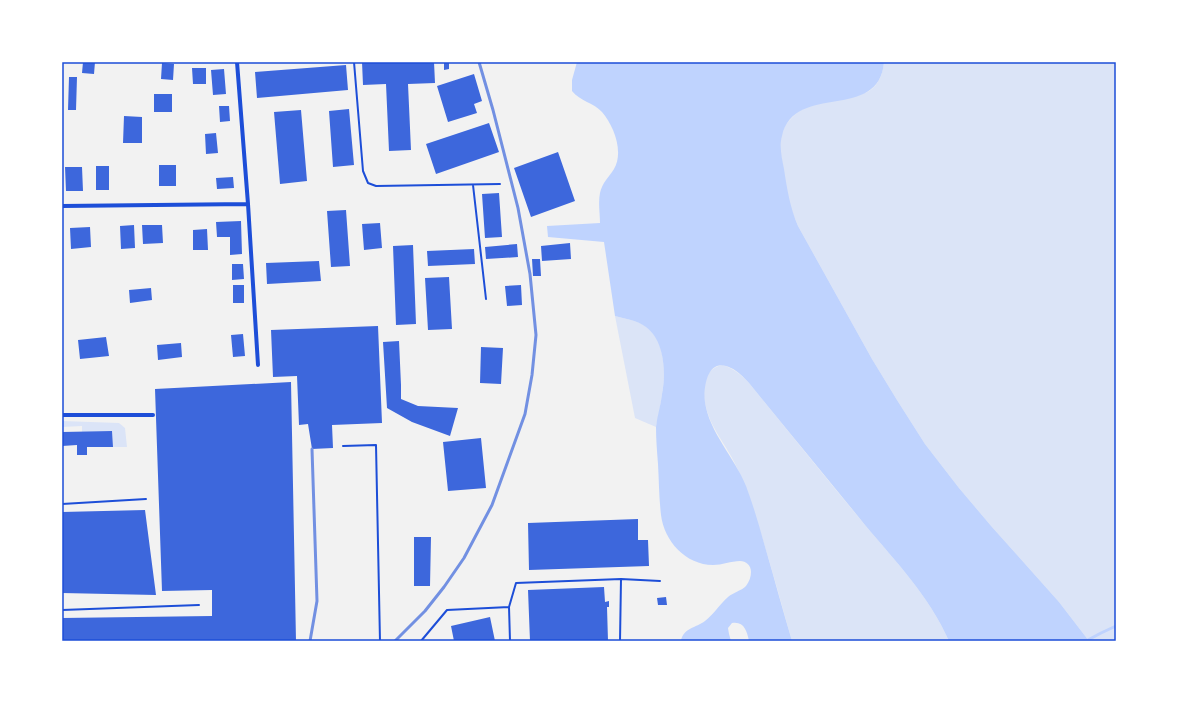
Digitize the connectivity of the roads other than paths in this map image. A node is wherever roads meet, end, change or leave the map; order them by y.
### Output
1 (237, 62) edge
2 (354, 62) edge
3 (500, 184) dead end
4 (473, 185) junction
5 (248, 204) junction
6 (62, 206) edge
7 (486, 299) dead end
8 (258, 365) dead end
9 (62, 415) edge
10 (153, 415) dead end
11 (343, 446) dead end
12 (146, 500) dead end
13 (62, 504) edge
14 (621, 579) junction
15 (660, 581) dead end
16 (199, 605) dead end
17 (509, 607) junction
18 (62, 610) edge
19 (380, 641) edge
20 (421, 641) edge
21 (510, 641) edge
22 (620, 641) edge

1 - 5 street
2 - 4 lane
3 - 4 lane
4 - 7 lane
5 - 6 street
5 - 8 street
9 - 10 street
11 - 19 lane
12 - 13 lane
14 - 15 lane
14 - 17 lane
14 - 22 lane
16 - 18 lane
17 - 20 lane
17 - 21 lane

